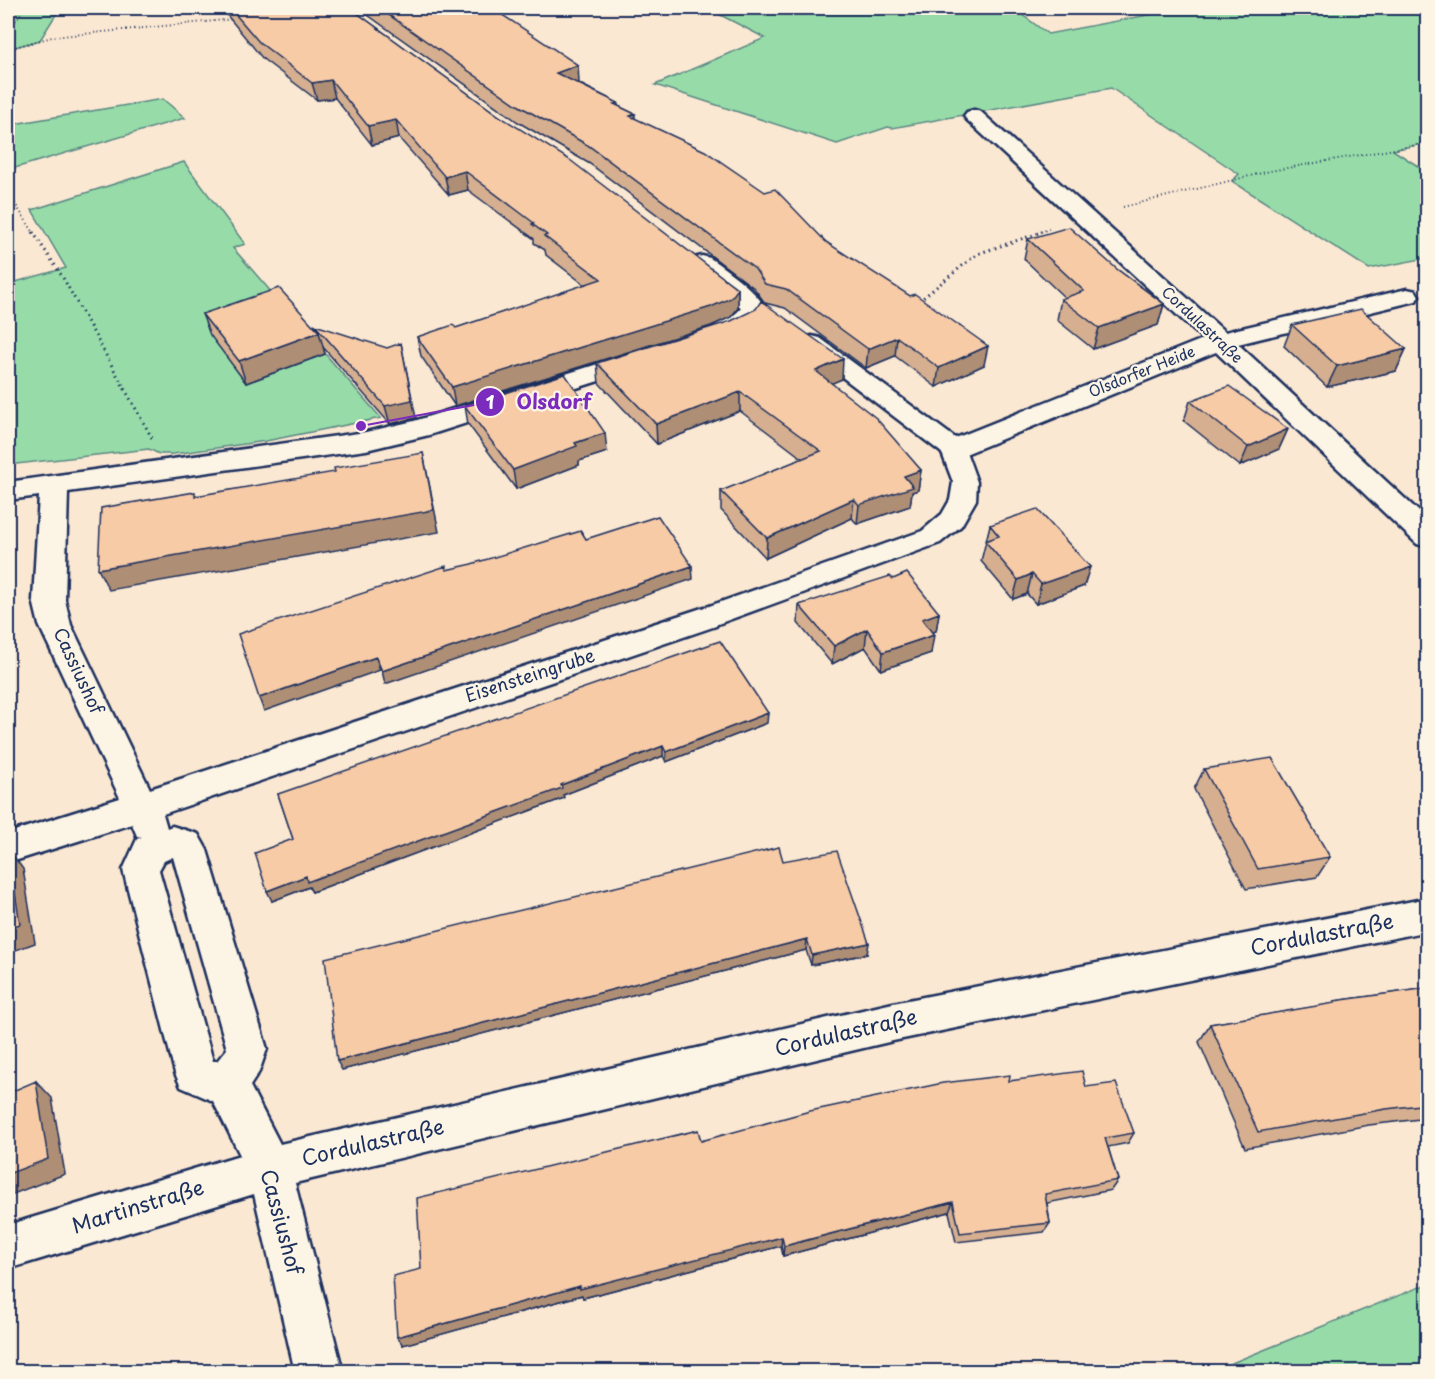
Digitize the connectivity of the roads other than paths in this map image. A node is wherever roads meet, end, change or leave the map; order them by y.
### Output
1 (975, 117) dead end
2 (681, 247) edge
3 (1407, 296) dead end
4 (794, 329) edge
5 (699, 340) edge
6 (1220, 341) junction
7 (665, 351) edge
8 (944, 442) junction
9 (54, 486) junction
10 (8, 491) edge
11 (1428, 537) edge
12 (705, 618) joint
13 (143, 806) junction
14 (157, 845) junction
15 (8, 848) edge
16 (1428, 914) edge
17 (224, 1079) junction
18 (269, 1168) junction
19 (8, 1247) edge
20 (319, 1371) edge

1 - 6 street, Cordulastraße
2 - 5 street
3 - 6 street, Olsdorfer Heide
4 - 8 lane
6 - 8 street, Olsdorfer Heide
6 - 11 street, Cordulastraße
7 - 9 street
8 - 12 lane, Eisensteingrube
9 - 10 street
9 - 13 street, Cassiushof
12 - 13 street, Eisensteingrube
13 - 14 street, Cassiushof
13 - 15 street, Eisensteingrube
14 - 17 street
14 - 17 street
16 - 18 street, Cordulastraße
17 - 18 street, Cassiushof
18 - 19 street, Martinstraße
18 - 20 street, Cassiushof

